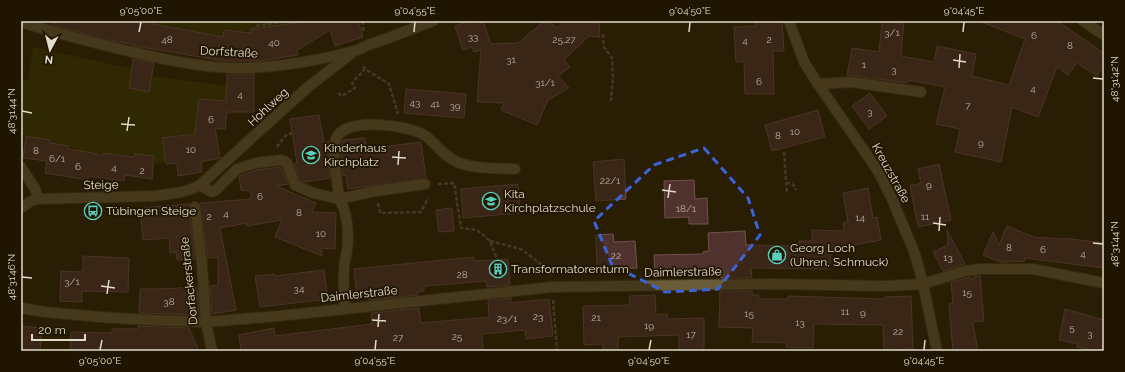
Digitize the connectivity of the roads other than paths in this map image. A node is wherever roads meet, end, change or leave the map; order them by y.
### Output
1 (433, 21) edge
2 (789, 21) edge
3 (1083, 21) edge
4 (21, 22) edge
5 (1104, 35) edge
6 (355, 51) junction
7 (818, 84) junction
8 (920, 92) dead end
9 (21, 167) edge
10 (515, 169) dead end
11 (425, 184) road end
12 (200, 185) junction
13 (38, 199) junction
14 (339, 200) junction
15 (195, 207) dead end
16 (21, 208) edge
17 (1104, 283) edge
18 (923, 284) junction
19 (21, 308) edge
20 (345, 309) junction
21 (206, 322) junction
22 (212, 351) edge
23 (937, 351) edge

1 - 6 street, Dorfstraße
2 - 7 street, Kreuzstraße
3 - 5 street
4 - 6 street, Dorfstraße
6 - 12 street, Hohlweg
7 - 8 street
7 - 18 street, Kreuzstraße
9 - 13 street
10 - 14 street
11 - 14 street
12 - 13 street, Steige
12 - 14 street
13 - 16 street
14 - 20 street
15 - 21 street, Dorfackerstraße
17 - 18 street, Daimlerstraße
18 - 20 street, Daimlerstraße
18 - 23 street, Kreuzstraße
19 - 21 street, Daimlerstraße
20 - 21 street, Daimlerstraße
21 - 22 street, Dorfackerstraße

